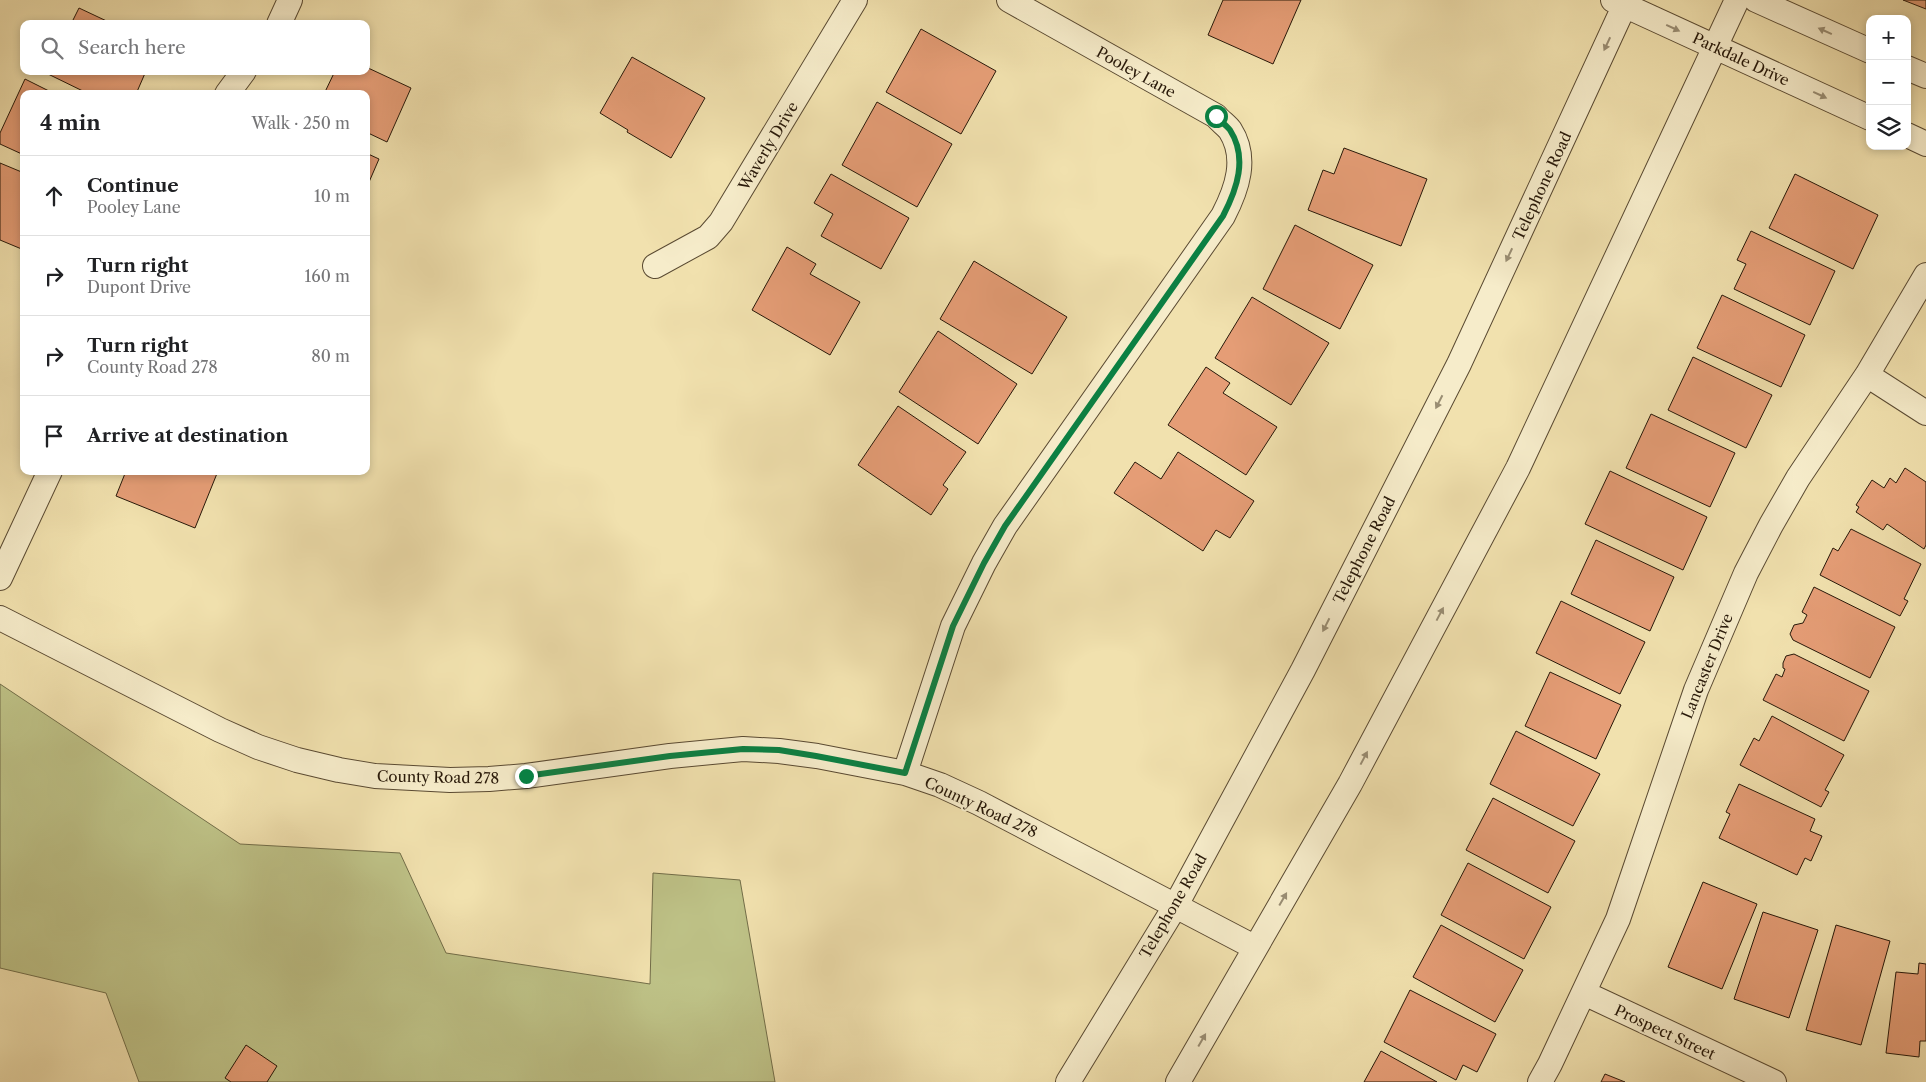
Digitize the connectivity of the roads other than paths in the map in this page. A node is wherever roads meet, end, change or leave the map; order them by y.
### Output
1 (290, 0) edge
2 (855, 0) edge
3 (1009, 0) edge
4 (1737, 0) edge
5 (1756, 0) edge
6 (1622, 2) edge
7 (281, 20) edge
8 (1715, 47) junction
9 (1866, 49) edge
10 (1911, 70) edge
11 (241, 75) edge
12 (1926, 76) edge
13 (230, 90) edge
14 (1866, 116) edge
15 (1911, 137) edge
16 (1926, 144) edge
17 (655, 266) dead end
18 (1926, 275) edge
19 (1867, 375) junction
20 (1926, 413) edge
21 (48, 475) edge
22 (0, 578) edge
23 (0, 618) edge
24 (905, 773) junction
25 (1176, 905) junction
26 (1254, 947) junction
27 (1584, 993) junction
28 (1068, 1082) edge
29 (1178, 1082) edge
30 (1540, 1082) edge
31 (1774, 1082) edge

1 - 7 street
2 - 17 street, Waverly Drive
3 - 24 street, Pooley Lane
4 - 8 street
9 -> 5 street
6 -> 8 street, Parkdale Drive
6 -> 25 street, Telephone Road
8 -> 14 street, Parkdale Drive
26 -> 8 street
10 - 12 street
11 - 13 street
15 - 16 street
18 - 19 street, Lancaster Drive
19 - 20 street
19 - 27 street, Lancaster Drive
21 - 22 street
23 - 24 street, County Road 278
24 - 25 street, County Road 278
25 - 26 street, County Road 278
25 - 28 street, Telephone Road
29 -> 26 street
27 - 30 street, Lancaster Drive
27 - 31 street, Prospect Street

